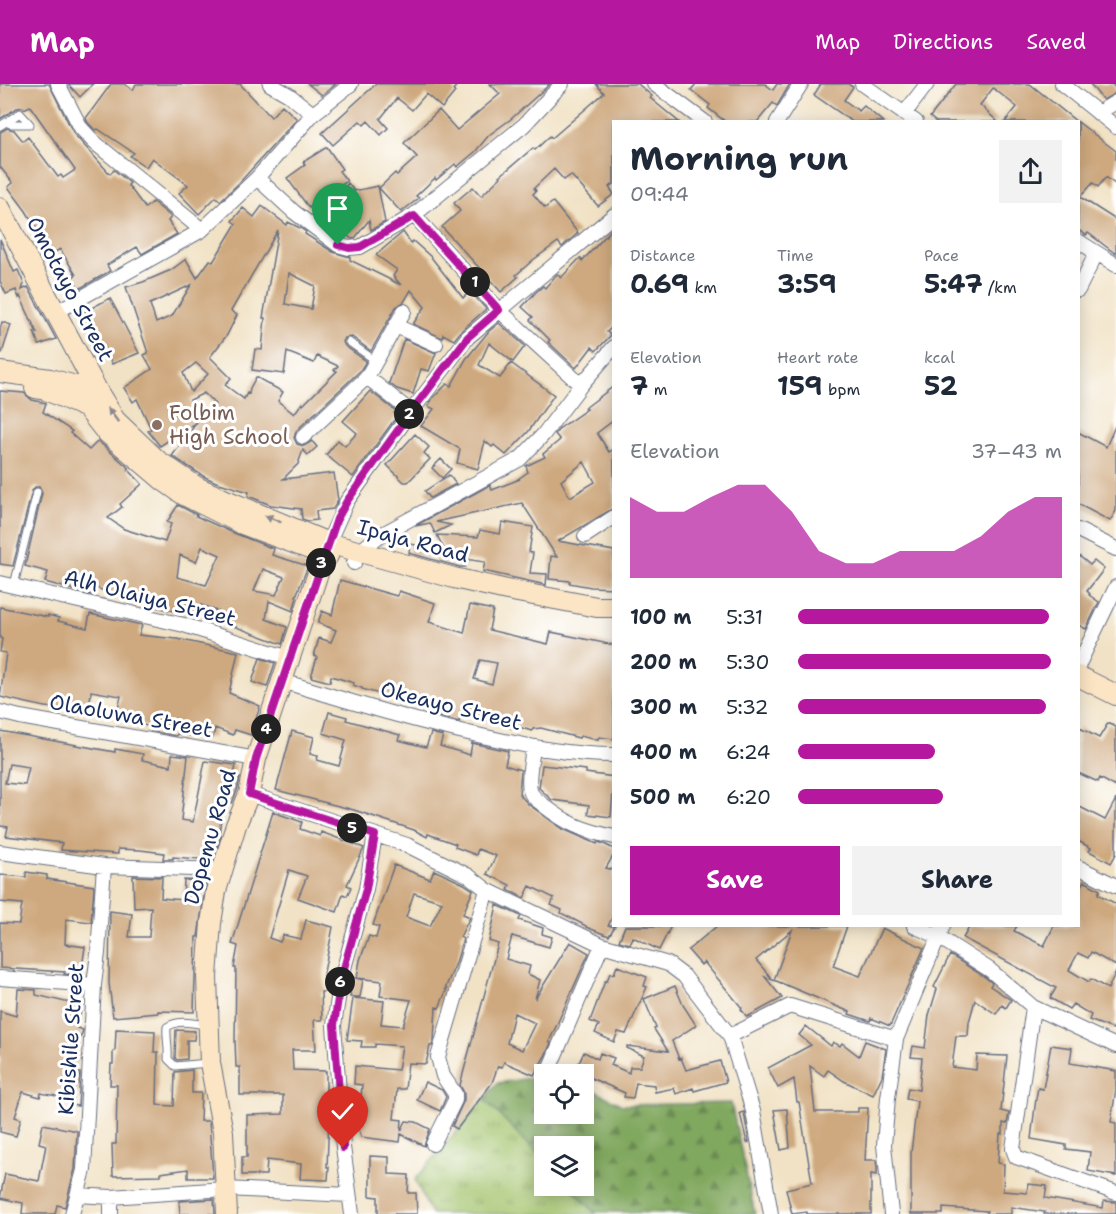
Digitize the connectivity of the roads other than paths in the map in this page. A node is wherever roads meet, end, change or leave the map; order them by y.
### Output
1 (58, 84) edge
2 (270, 84) edge
3 (351, 84) edge
4 (562, 84) edge
5 (654, 84) edge
6 (801, 84) edge
7 (862, 84) edge
8 (927, 84) edge
9 (1062, 84) edge
10 (1116, 102) edge
11 (1098, 113) junction
12 (313, 114) junction
13 (911, 119) edge
14 (703, 120) edge
15 (778, 120) edge
16 (10, 124) dead end
17 (0, 126) edge
18 (1116, 127) edge
19 (257, 178) junction
20 (0, 208) edge
21 (414, 216) junction
22 (612, 217) edge
23 (202, 230) junction
24 (1080, 242) edge
25 (1096, 254) junction
26 (1116, 265) edge
27 (1080, 286) edge
28 (499, 310) junction
29 (404, 311) dead end
30 (56, 312) junction
31 (396, 326) junction
32 (349, 342) dead end
33 (436, 344) dead end
34 (612, 349) edge
35 (376, 361) junction
36 (0, 372) edge
37 (367, 377) junction
38 (0, 383) edge
39 (581, 385) junction
40 (92, 400) junction
41 (411, 412) junction
42 (303, 437) dead end
43 (37, 492) dead end
44 (612, 518) edge
45 (1080, 532) edge
46 (585, 536) dead end
47 (326, 549) junction
48 (1116, 549) edge
49 (357, 557) junction
50 (0, 583) edge
51 (14, 585) junction
52 (1116, 587) edge
53 (612, 607) edge
54 (612, 619) edge
55 (289, 658) junction
56 (1080, 662) edge
57 (1080, 677) edge
58 (282, 681) junction
59 (1080, 691) edge
60 (1116, 695) edge
61 (1116, 708) edge
62 (0, 712) edge
63 (533, 747) junction
64 (612, 755) edge
65 (256, 759) junction
66 (249, 794) junction
67 (375, 835) junction
68 (612, 837) edge
69 (0, 852) edge
70 (104, 866) junction
71 (1080, 868) edge
72 (221, 870) junction
73 (1116, 886) edge
74 (487, 890) junction
75 (919, 927) edge
76 (940, 931) edge
77 (602, 945) junction
78 (0, 978) edge
79 (94, 985) junction
80 (1033, 1007) junction
81 (208, 1026) junction
82 (730, 1036) junction
83 (896, 1039) junction
84 (1116, 1046) edge
85 (210, 1063) junction
86 (551, 1064) edge
87 (433, 1144) dead end
88 (225, 1189) junction
89 (1116, 1193) edge
90 (78, 1195) junction
91 (349, 1195) junction
92 (111, 1197) junction
93 (72, 1214) edge
94 (111, 1214) edge
95 (227, 1214) edge
96 (352, 1214) edge
97 (771, 1214) edge
98 (891, 1214) edge

1 - 23 street
2 - 12 street
3 - 12 street
4 - 21 street
5 - 14 street
6 - 15 street
7 - 13 street
8 - 13 street
9 - 11 street
10 - 11 street
11 - 18 street
12 - 19 street
16 - 17 lane
19 - 21 street
19 - 23 street
20 - 30 main road, Omotayo Street
21 - 28 street
22 - 28 street
23 - 30 street
24 - 25 street
25 - 26 street
25 - 27 street
28 - 39 street
28 - 41 street
29 - 31 street
30 - 40 main road, Omotayo Street
31 - 33 street
31 - 35 street
32 - 35 lane
34 - 39 street
35 - 37 street
36 - 40 main road
37 - 41 street
37 - 42 street
38 - 40 main road
39 - 49 street
40 - 47 main road, Ipaja Road
41 - 47 street
43 - 51 lane
44 - 46 street
45 - 48 street
47 - 49 main road, Ipaja Road
47 - 55 main road, Dopemu Road
49 - 53 main road, Ipaja Road
49 - 54 main road, Ipaja Road
50 - 51 street, Alh Olaiya Street
51 - 55 street, Alh Olaiya Street
52 - 56 street
55 - 58 main road, Dopemu Road
57 - 60 main road
58 - 63 street, Okeayo Street
58 - 65 main road, Dopemu Road
59 - 61 main road
62 - 65 street, Olaoluwa Street
63 - 64 street, Okeayo Street
63 - 68 street
65 - 66 main road, Dopemu Road
66 - 67 street
66 - 72 main road, Dopemu Road
67 - 74 street
67 - 91 street
69 - 70 street
70 - 72 street
70 - 79 street, Kibishile Street
71 - 73 street
72 - 81 main road, Dopemu Road
74 - 77 street
74 - 87 street
75 - 76 street
76 - 80 street
76 - 83 street
77 - 82 street
77 - 86 street
78 - 79 street
79 - 90 street, Kibishile Street
80 - 84 street
80 - 89 street
81 - 85 main road, Dopemu Road
81 - 85 lane
82 - 83 street
82 - 97 street
83 - 98 street
85 - 88 main road, Dopemu Road
88 - 91 street
88 - 92 street
88 - 95 main road, Dopemu Road
90 - 92 street
90 - 93 street, Kibishile Street
91 - 96 street
92 - 94 street

